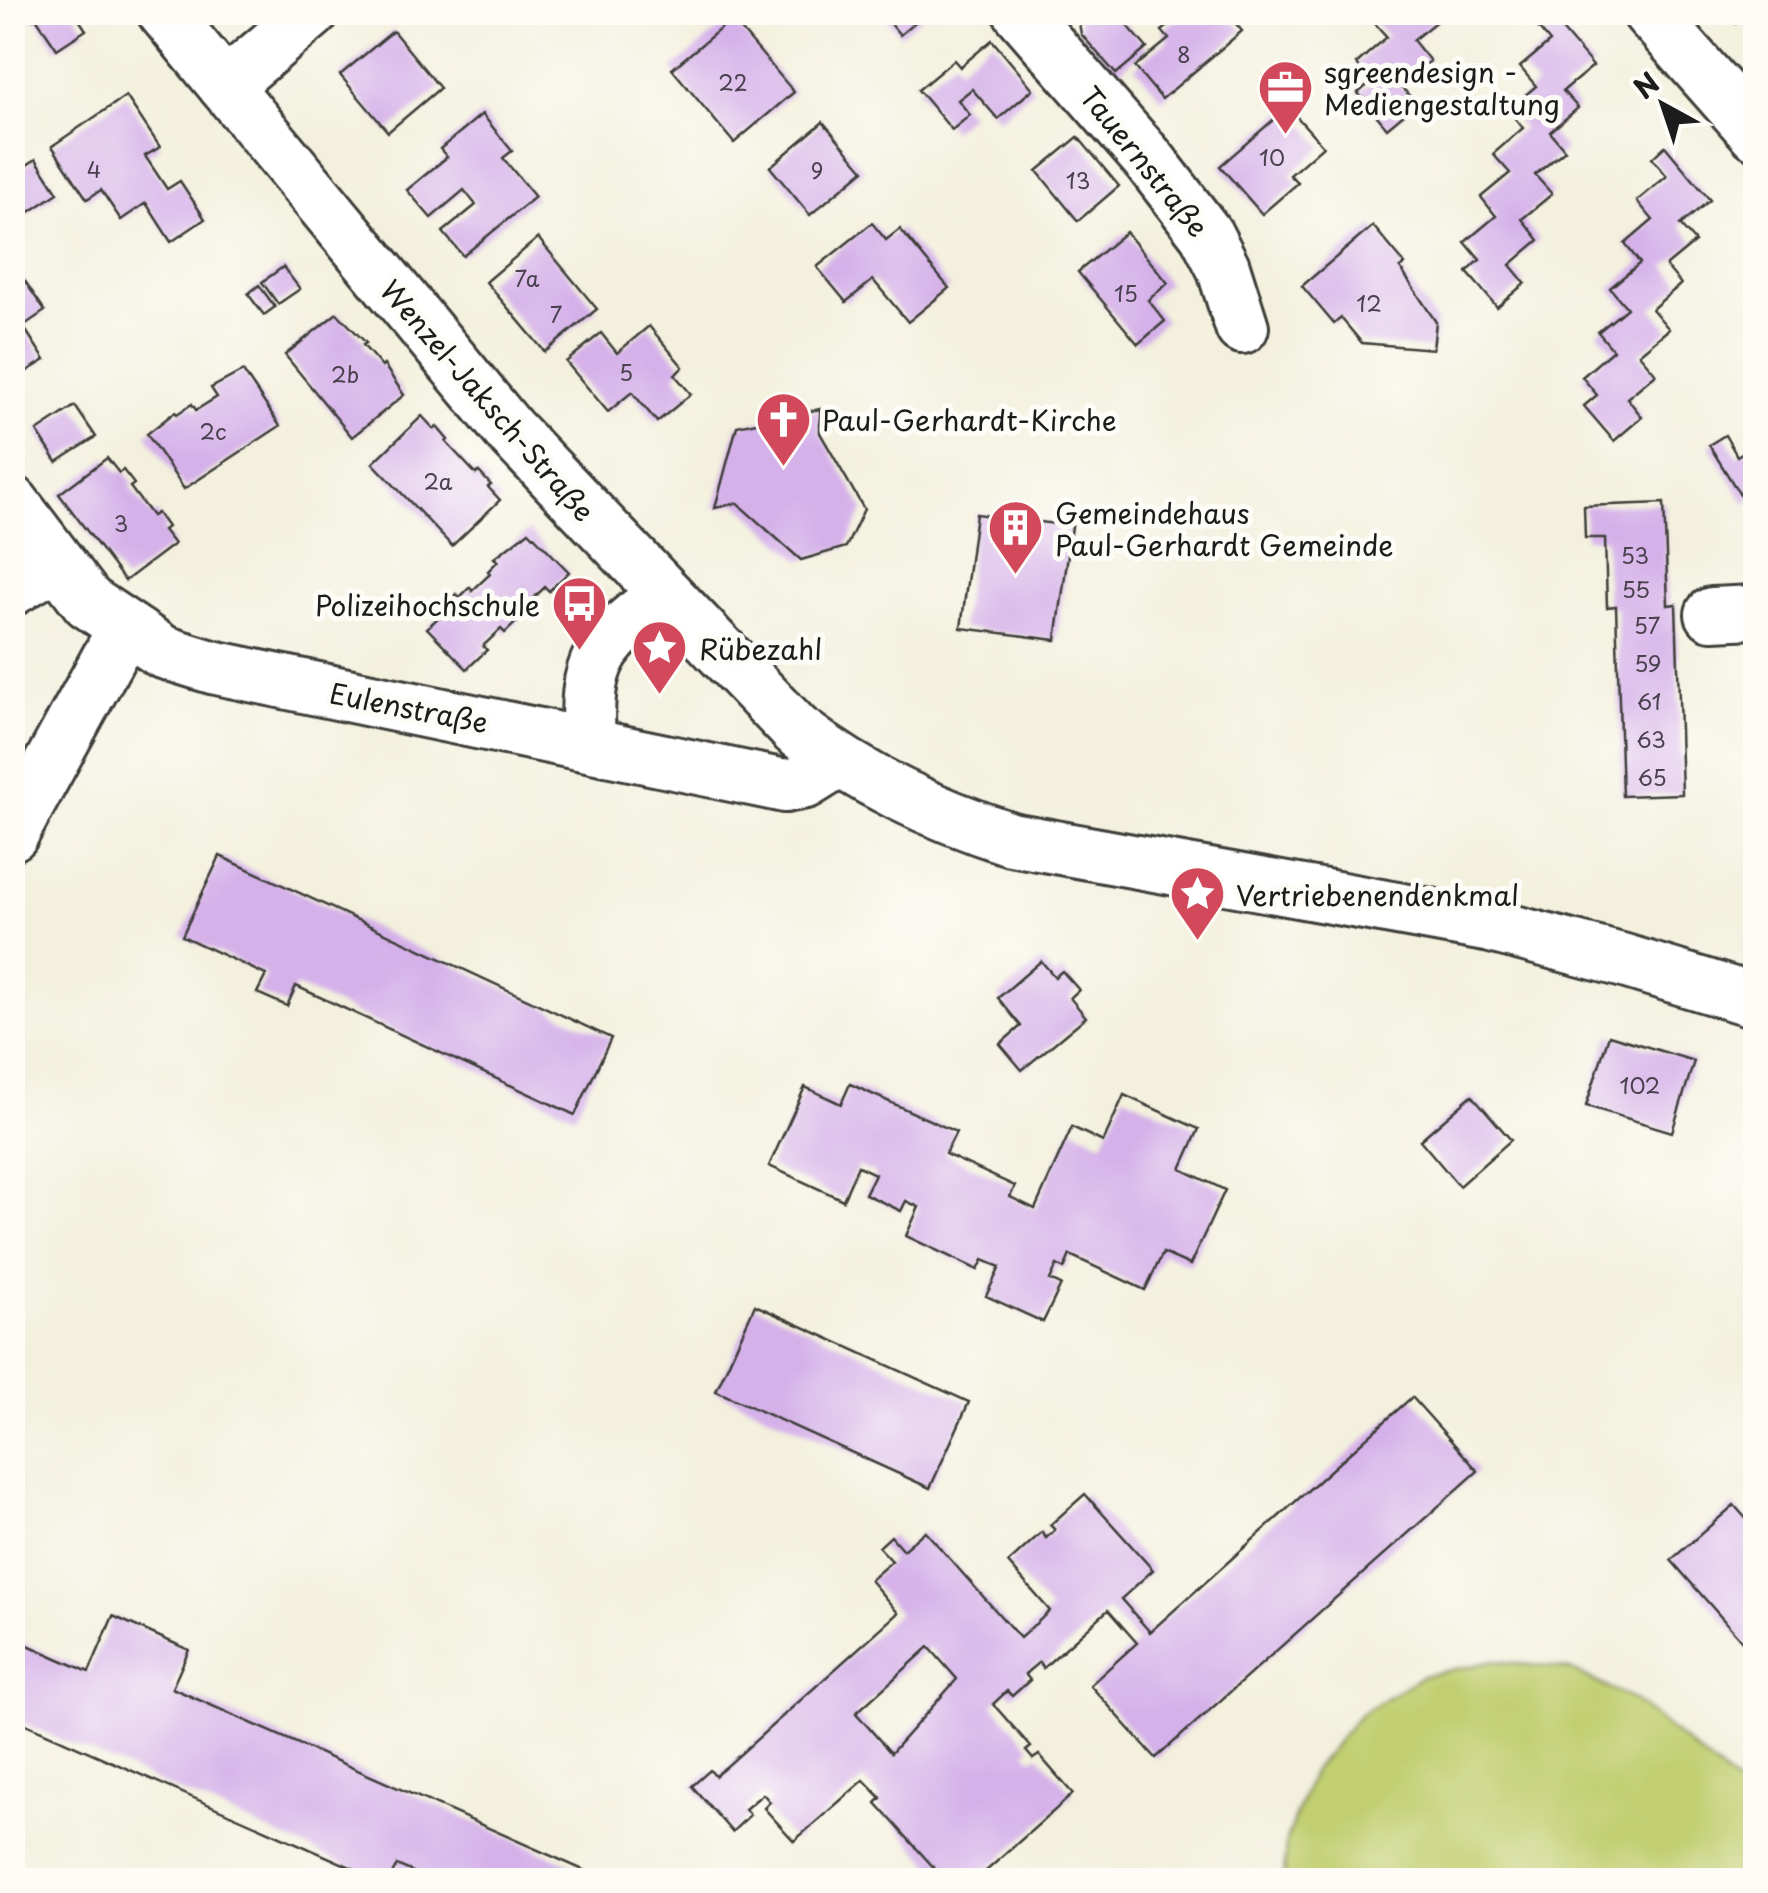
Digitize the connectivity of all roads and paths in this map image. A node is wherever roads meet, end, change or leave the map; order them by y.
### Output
1 (164, 12) edge
2 (312, 12) edge
3 (1020, 12) edge
4 (1650, 12) edge
5 (226, 86) junction
6 (1756, 134) edge
7 (1242, 326) dead end
8 (12, 502) edge
9 (34, 576) edge
10 (664, 595) junction
11 (124, 629) junction
12 (590, 743) junction
13 (838, 762) junction
14 (12, 834) edge
15 (1756, 1001) edge

1 - 5 street, Wenzel-Jaksch-Straße
2 - 5 street
3 - 7 street, Tauernstraße
4 - 6 street
5 - 10 street, Wenzel-Jaksch-Straße
8 - 9 street, Eulenstraße
9 - 11 street, Eulenstraße
10 - 12 street
10 - 13 street, Wenzel-Jaksch-Straße
11 - 12 street, Eulenstraße
11 - 14 street
12 - 13 street, Eulenstraße
13 - 15 street, Wenzel-Jaksch-Straße

